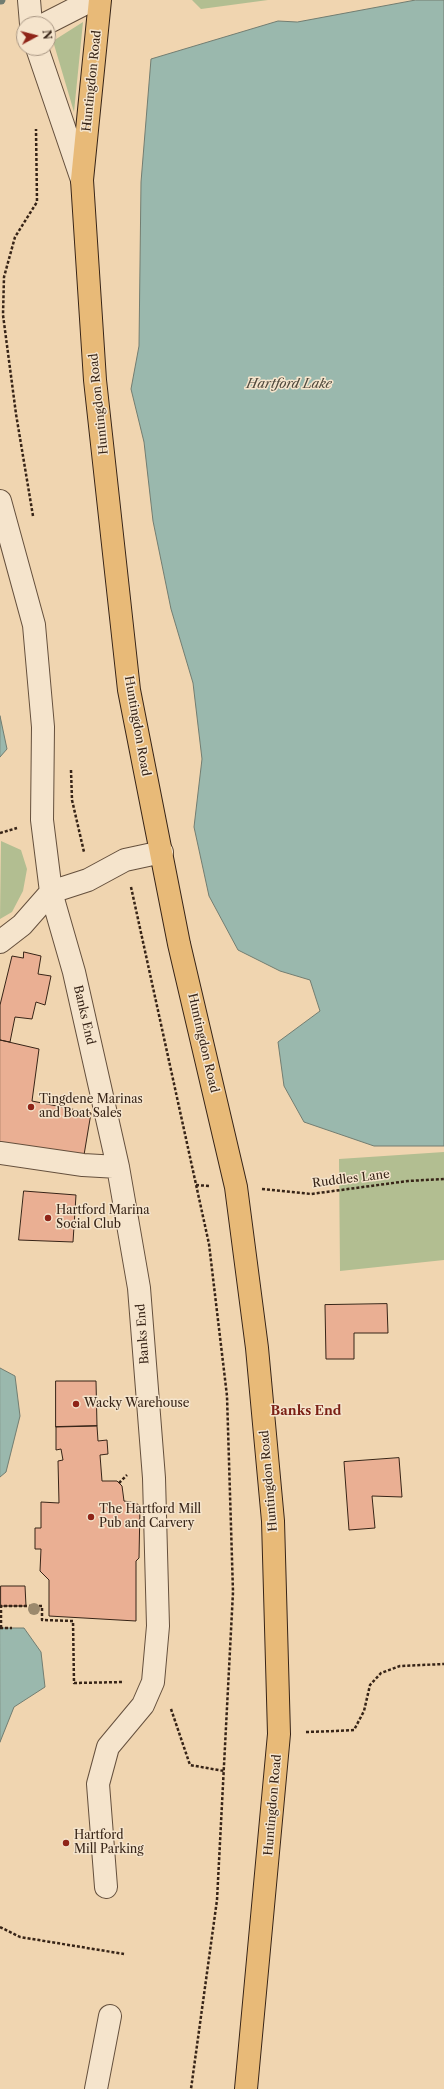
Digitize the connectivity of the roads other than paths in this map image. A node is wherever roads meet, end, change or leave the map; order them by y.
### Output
1 (29, 0) edge
2 (92, 0) edge
3 (100, 0) edge
4 (30, 16) edge
5 (56, 18) edge
6 (41, 56) edge
7 (82, 180) junction
8 (0, 501) edge
9 (162, 852) junction
10 (51, 892) junction
11 (0, 942) edge
12 (0, 1152) edge
13 (118, 1167) junction
14 (106, 1886) dead end
15 (110, 2016) dead end
16 (96, 2089) edge
17 (246, 2089) edge

1 - 4 street
2 - 5 street
3 - 7 main road, Huntingdon Road
6 - 7 street
7 - 9 main road, Huntingdon Road
8 - 10 street, Banks End
9 - 10 street
9 - 17 main road, Huntingdon Road
10 - 11 street
10 - 13 street, Banks End
12 - 13 street
13 - 14 street, Banks End
15 - 16 street

